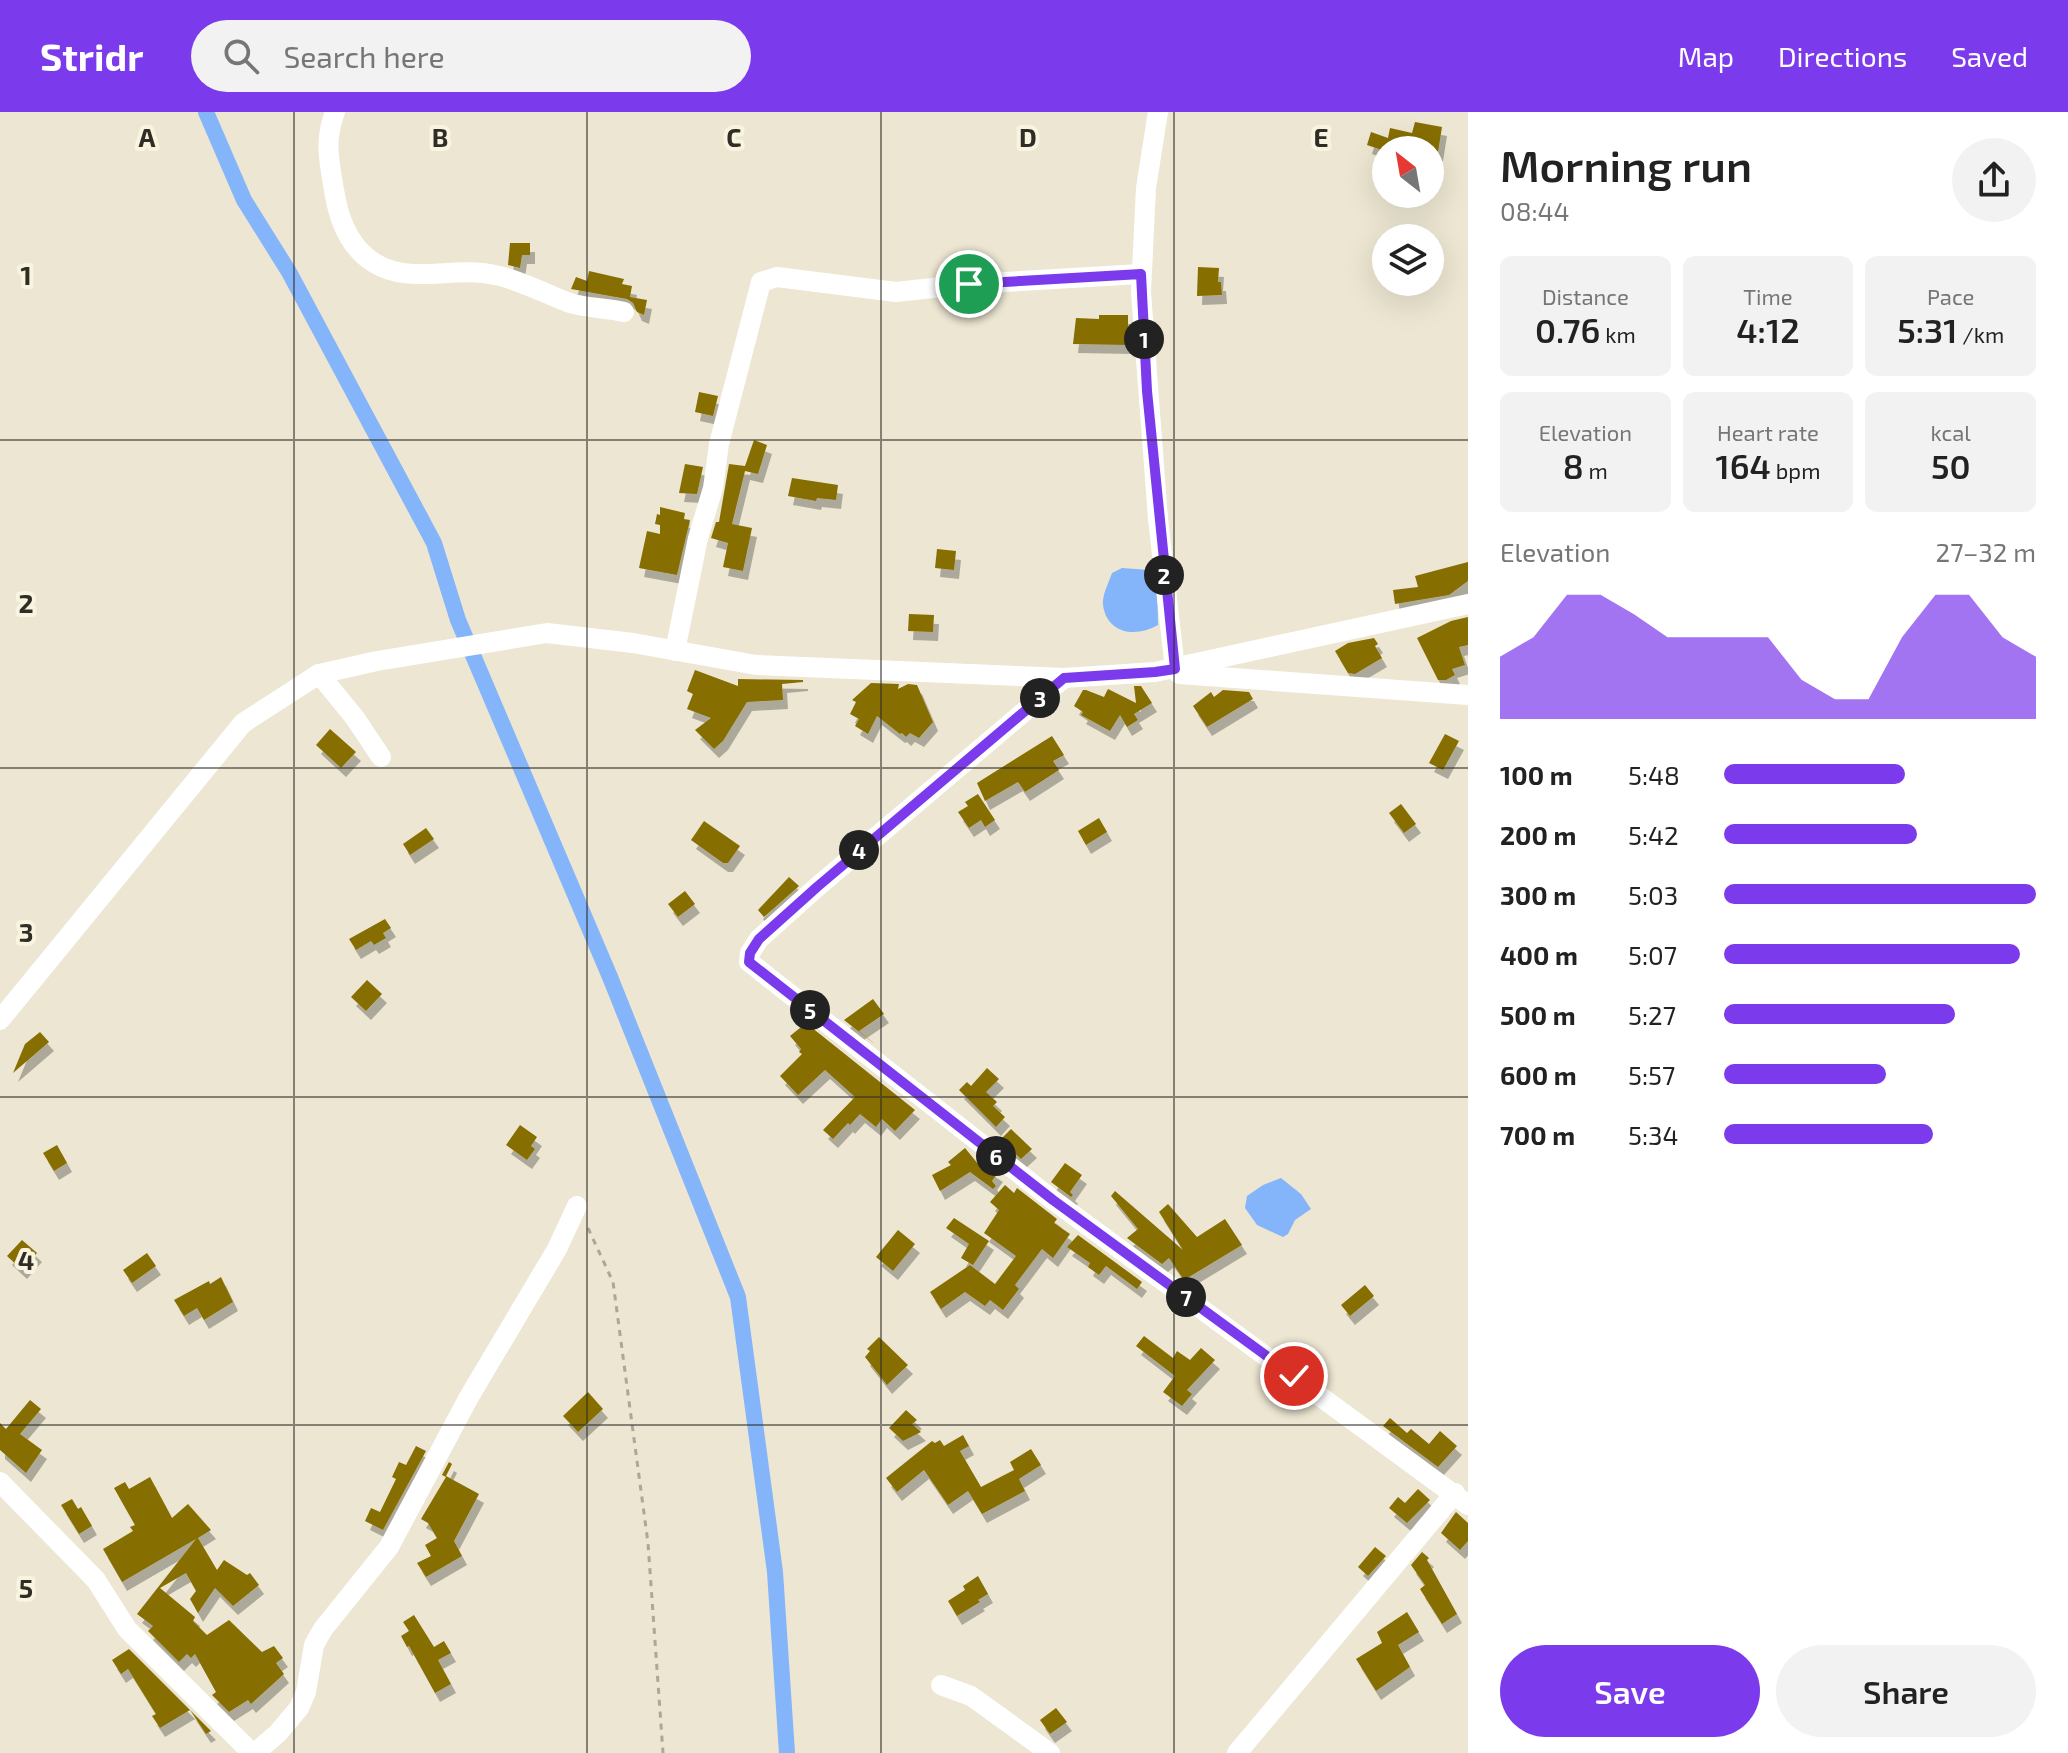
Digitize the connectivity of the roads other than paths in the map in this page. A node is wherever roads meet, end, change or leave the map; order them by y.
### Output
1 (335, 112) edge
2 (1158, 112) edge
3 (1141, 274) junction
4 (624, 312) dead end
5 (1468, 604) edge
6 (675, 651) junction
7 (1165, 670) junction
8 (319, 674) junction
9 (1064, 678) junction
10 (1468, 695) edge
11 (381, 757) dead end
12 (0, 1020) edge
13 (577, 1206) road end
14 (0, 1482) edge
15 (1461, 1499) edge
16 (941, 1685) dead end
17 (253, 1753) edge
18 (1050, 1753) edge
19 (1237, 1753) edge

1 - 4 street
2 - 3 street
3 - 6 street
3 - 7 street
5 - 7 street
6 - 8 street
6 - 9 street
7 - 9 street
7 - 10 street
8 - 11 street
8 - 12 street
9 - 15 street
13 - 17 street
14 - 17 street
15 - 19 street
16 - 18 street

